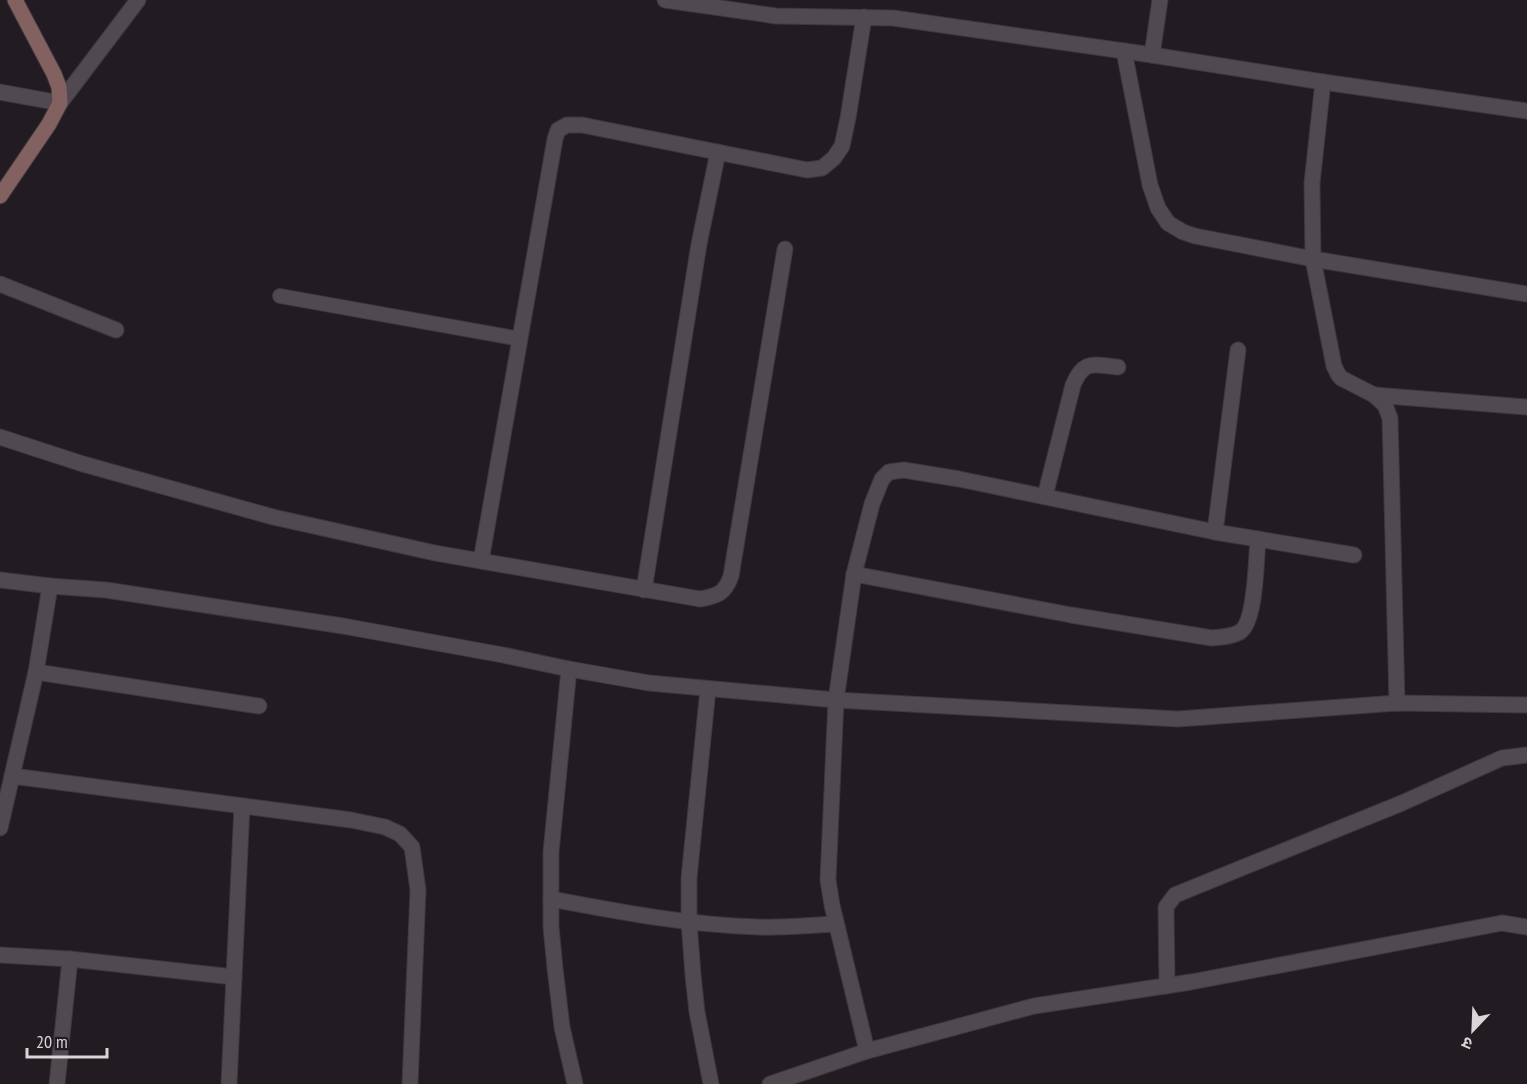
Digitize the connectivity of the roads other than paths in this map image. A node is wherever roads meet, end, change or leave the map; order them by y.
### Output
1 (15, 0) edge
2 (138, 0) edge
3 (665, 0) edge
4 (1160, 0) edge
5 (864, 17) junction
6 (1124, 51) junction
7 (1152, 55) junction
8 (1323, 82) junction
9 (0, 92) edge
10 (60, 103) junction
11 (1527, 111) edge
12 (718, 152) junction
13 (0, 196) edge
14 (785, 249) dead end
15 (1313, 259) junction
16 (0, 284) edge
17 (1527, 294) edge
18 (280, 296) dead end
19 (116, 330) dead end
20 (520, 339) junction
21 (1238, 350) dead end
22 (1118, 367) dead end
23 (1374, 395) junction
24 (1527, 407) edge
25 (0, 437) edge
26 (1045, 496) junction
27 (1215, 532) junction
28 (1258, 539) junction
29 (1353, 555) dead end
30 (481, 561) junction
31 (854, 574) junction
32 (0, 580) edge
33 (50, 586) junction
34 (644, 590) junction
35 (569, 669) junction
36 (36, 672) junction
37 (708, 689) junction
38 (836, 700) junction
39 (1397, 703) junction
40 (259, 705) dead end
41 (1527, 705) edge
42 (1527, 755) edge
43 (12, 776) junction
44 (242, 806) junction
45 (0, 828) edge
46 (551, 899) junction
47 (689, 922) junction
48 (837, 924) junction
49 (1527, 927) edge
50 (0, 956) edge
51 (70, 959) junction
52 (234, 977) junction
53 (1167, 986) junction
54 (867, 1051) junction
55 (57, 1084) edge
56 (229, 1084) edge
57 (410, 1084) edge
58 (574, 1084) edge
59 (711, 1084) edge
60 (770, 1084) edge

1 - 10 main road
2 - 10 street
3 - 5 street
4 - 7 street
5 - 6 street
5 - 12 street
6 - 7 street
6 - 15 street
7 - 8 street
8 - 11 street
8 - 15 street
9 - 10 street
10 - 13 main road
12 - 20 street
12 - 34 street
14 - 34 street
15 - 17 street
15 - 23 street
16 - 19 street
18 - 20 lane
20 - 30 street
21 - 27 street
22 - 26 street
23 - 24 street
23 - 39 street
25 - 30 street
26 - 27 street
26 - 31 street
27 - 28 street
28 - 29 street
28 - 31 street
30 - 34 street
31 - 38 street
32 - 33 street
33 - 35 street
33 - 36 street
35 - 37 street
35 - 46 street
36 - 40 street
36 - 43 street
37 - 38 street
37 - 47 street
38 - 39 street
38 - 48 street
39 - 41 street
42 - 53 street
43 - 44 street
43 - 45 street
44 - 52 street
44 - 57 street
46 - 47 street
46 - 58 street
47 - 48 street
47 - 59 street
48 - 54 street
49 - 53 street
50 - 51 street
51 - 52 street
51 - 55 street
52 - 56 street
53 - 54 street
54 - 60 street

